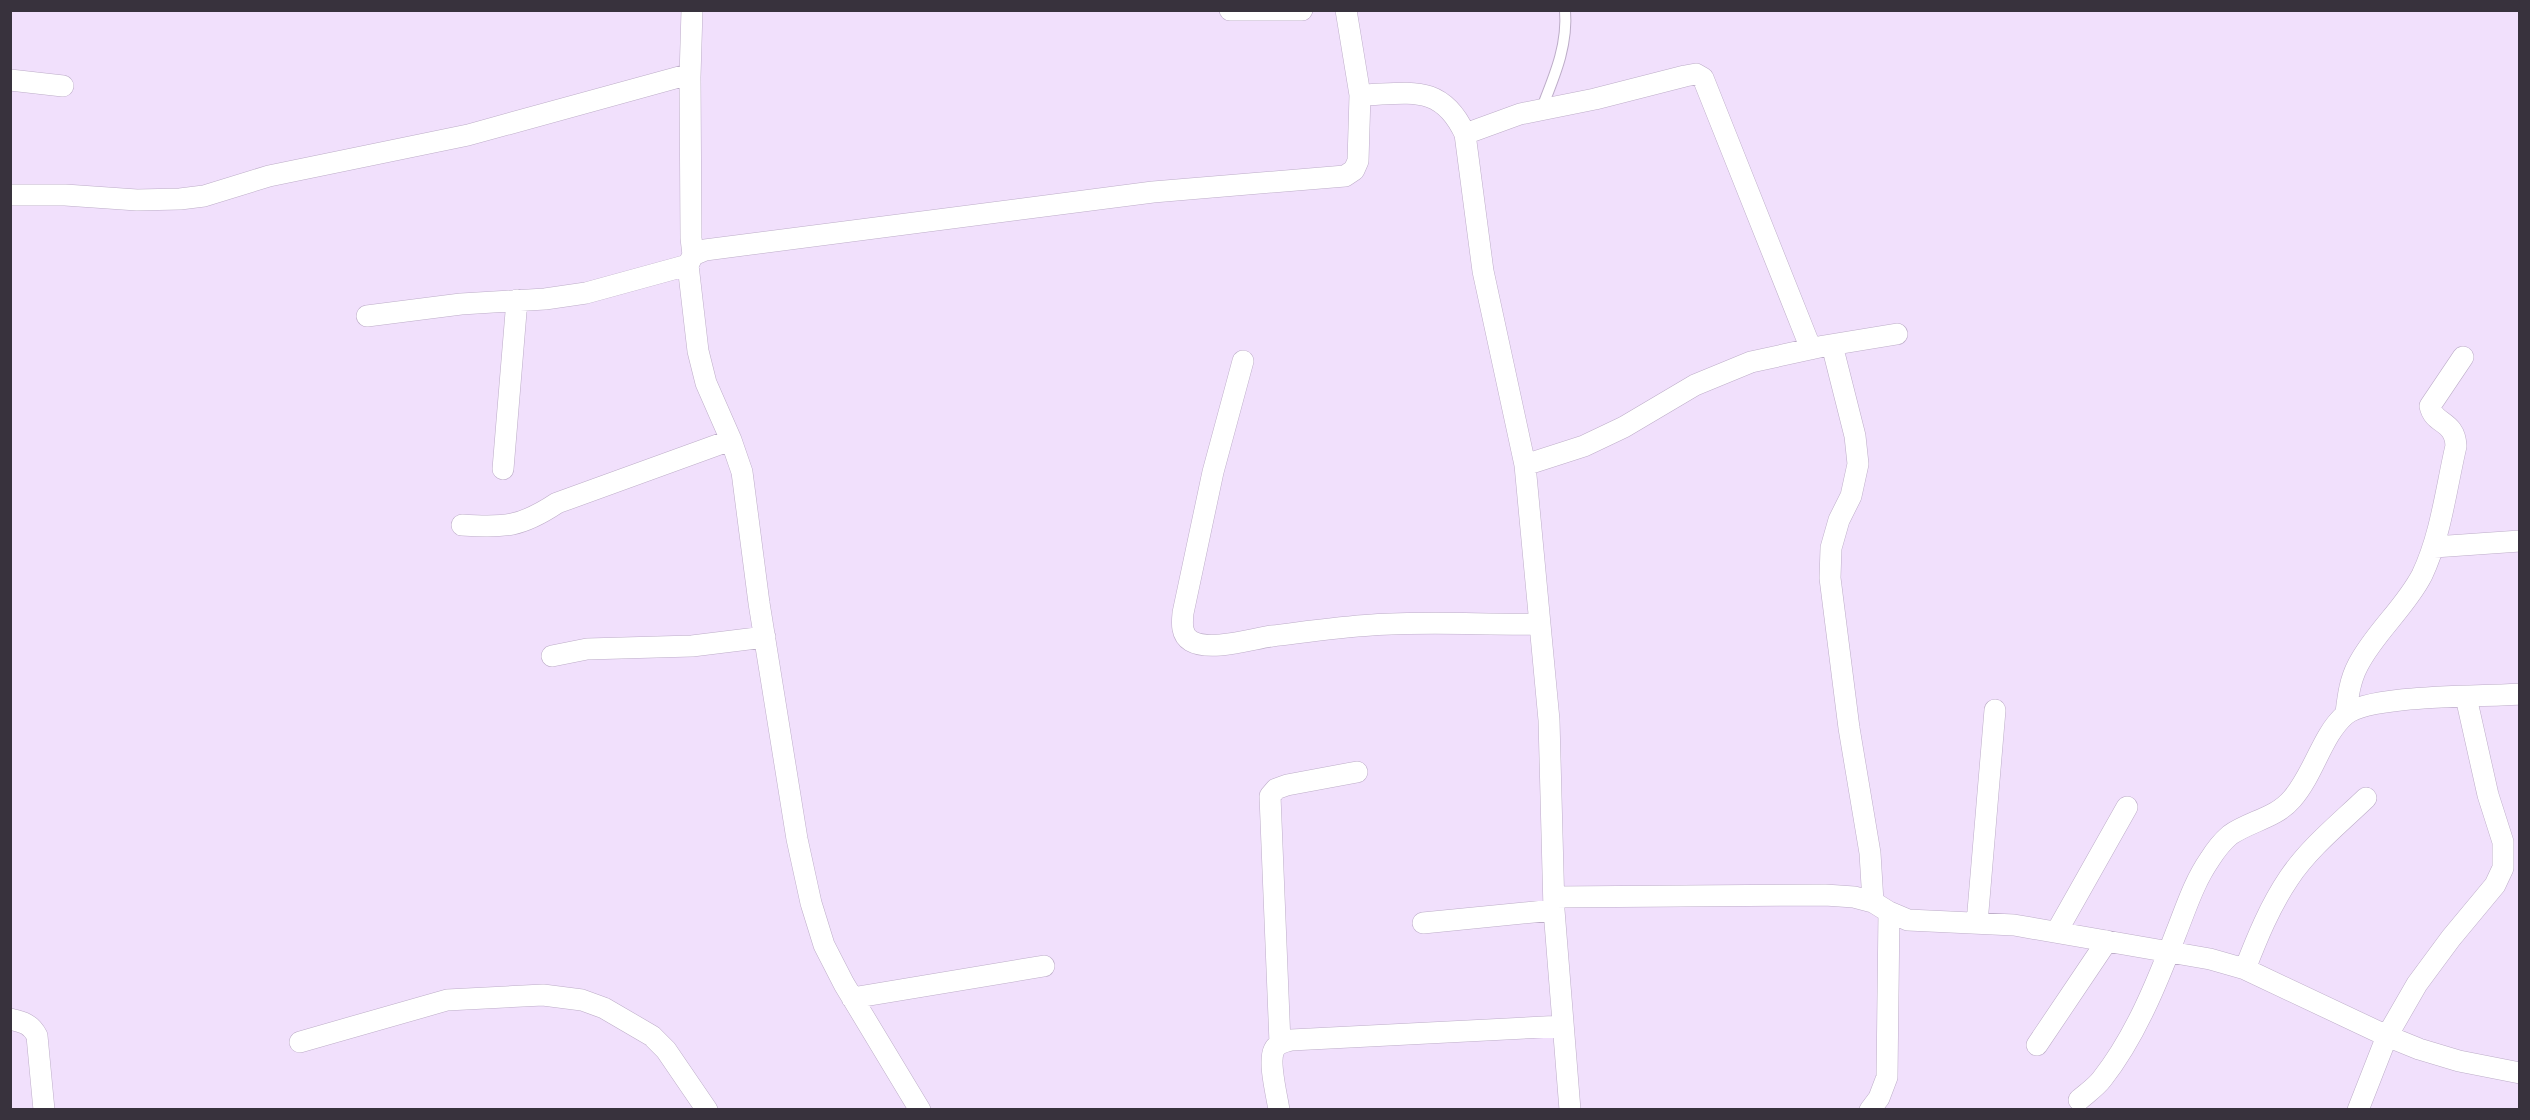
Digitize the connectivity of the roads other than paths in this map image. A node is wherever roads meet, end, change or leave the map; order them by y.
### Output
1 (692, 10) edge
2 (1230, 10) edge
3 (1302, 10) edge
4 (1346, 10) edge
5 (1565, 10) edge
6 (690, 74) junction
7 (10, 80) edge
8 (63, 86) dead end
9 (1360, 95) junction
10 (1541, 110) junction
11 (1465, 134) junction
12 (10, 195) edge
13 (690, 260) junction
14 (517, 300) junction
15 (367, 316) dead end
16 (1897, 334) dead end
17 (1832, 345) junction
18 (1811, 349) junction
19 (2463, 357) dead end
20 (1243, 361) dead end
21 (731, 440) junction
22 (1525, 465) junction
23 (504, 469) dead end
24 (462, 525) dead end
25 (2520, 542) edge
26 (2434, 547) junction
27 (1540, 624) junction
28 (765, 637) junction
29 (552, 656) dead end
30 (2520, 694) edge
31 (2466, 698) junction
32 (1995, 710) dead end
33 (2346, 713) junction
34 (1357, 772) dead end
35 (2366, 798) dead end
36 (2127, 807) dead end
37 (1554, 903) junction
38 (1881, 907) junction
39 (1423, 923) dead end
40 (1977, 923) junction
41 (2057, 931) junction
42 (2107, 941) junction
43 (2168, 953) junction
44 (1044, 966) dead end
45 (2245, 969) junction
46 (852, 998) junction
47 (10, 1019) edge
48 (1563, 1026) junction
49 (2387, 1036) junction
50 (300, 1042) dead end
51 (1280, 1043) junction
52 (2037, 1045) dead end
53 (2520, 1073) edge
54 (2079, 1100) dead end
55 (44, 1110) edge
56 (707, 1110) edge
57 (920, 1110) edge
58 (1279, 1110) edge
59 (1570, 1110) edge
60 (1870, 1110) edge
61 (2358, 1110) edge

1 - 6 street
2 - 3 street
4 - 9 street
5 - 10 lane
6 - 12 street
6 - 13 street
7 - 8 street
9 - 11 street
9 - 13 street
10 - 11 street
10 - 18 street
11 - 22 street
13 - 14 street
13 - 21 street
14 - 15 street
14 - 23 street
16 - 17 street
17 - 18 street
17 - 38 street
18 - 22 street
19 - 26 street
20 - 27 street
21 - 24 street
21 - 28 street
22 - 27 street
25 - 26 street
26 - 33 street
27 - 37 street
28 - 29 street
28 - 46 street
30 - 31 street
31 - 33 street
31 - 49 street
32 - 40 street
33 - 43 street
34 - 51 street
35 - 45 street
36 - 41 street
37 - 38 street
37 - 39 street
37 - 48 street
38 - 40 street
38 - 60 street
40 - 41 street
41 - 42 street
42 - 43 street
42 - 52 street
43 - 45 street
43 - 54 street
44 - 46 street
45 - 49 street
46 - 57 street
47 - 55 street
48 - 51 street
48 - 59 street
49 - 53 street
49 - 61 street
50 - 56 street
51 - 58 street

